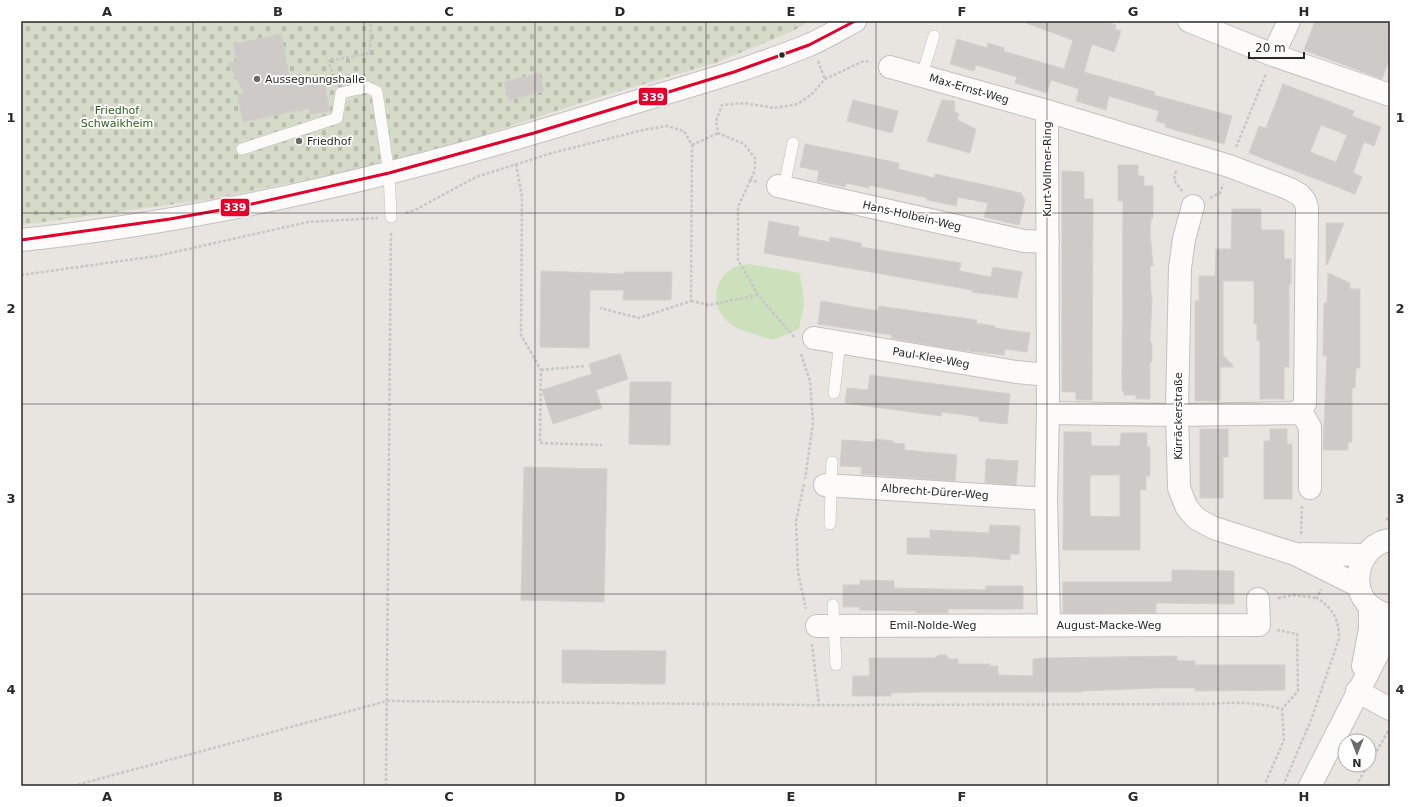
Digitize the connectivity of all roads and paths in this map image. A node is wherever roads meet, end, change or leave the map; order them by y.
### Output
1 (371, 21) edge
2 (855, 21) edge
3 (1189, 21) edge
4 (1289, 21) edge
5 (934, 36) dead end
6 (1273, 55) junction
7 (890, 66) joint
8 (922, 76) junction
9 (341, 93) junction
10 (1390, 95) edge
11 (1047, 110) junction
12 (718, 133) junction
13 (793, 143) dead end
14 (692, 145) junction
15 (242, 149) dead end
16 (1181, 151) junction
17 (516, 164) junction
18 (1229, 166) junction
19 (388, 174) junction
20 (781, 187) joint
21 (1193, 206) junction
22 (391, 218) junction
23 (21, 240) edge
24 (1048, 242) junction
25 (21, 275) edge
26 (758, 295) junction
27 (691, 301) junction
28 (600, 308) dead end
29 (840, 342) junction
30 (803, 343) junction
31 (584, 366) dead end
32 (541, 370) junction
33 (1048, 375) junction
34 (834, 393) dead end
35 (1300, 410) junction
36 (1048, 413) junction
37 (1178, 416) junction
38 (602, 445) dead end
39 (832, 462) dead end
40 (828, 486) junction
41 (1310, 488) joint
42 (1046, 499) junction
43 (830, 524) dead end
44 (1390, 540) edge
45 (1298, 545) junction
46 (1365, 555) junction
47 (1329, 570) junction
48 (1359, 586) junction
49 (1317, 598) junction
50 (1258, 599) joint
51 (1370, 606) junction
52 (1390, 616) edge
53 (821, 623) junction
54 (1048, 625) junction
55 (1259, 625) junction
56 (1390, 630) edge
57 (836, 665) dead end
58 (1357, 691) junction
59 (387, 701) junction
60 (819, 705) junction
61 (1282, 709) junction
62 (1390, 709) edge
63 (1390, 727) edge
64 (1377, 750) edge
65 (1364, 773) edge
66 (73, 786) edge
67 (386, 786) edge
68 (1264, 786) edge
69 (1283, 786) edge
70 (1310, 786) edge
71 (1356, 786) edge

1 - 9 path
2 - 19 street
3 - 6 street
4 - 6 street
5 - 8 lane
6 - 10 street
6 - 18 path
7 - 8 street, Max-Ernst-Weg
7 - 12 path
8 - 11 street, Max-Ernst-Weg
9 - 15 lane
9 - 19 lane
11 - 16 street, Kurt-Vollmer-Ring
11 - 24 street, Kurt-Vollmer-Ring
12 - 14 path
12 - 26 path
13 - 20 lane
14 - 17 path
14 - 27 path
16 - 18 street, Kurt-Vollmer-Ring
16 - 21 path
17 - 22 path
17 - 32 path
18 - 21 path
18 - 35 street, Kurt-Vollmer-Ring
19 - 22 lane
19 - 23 street
20 - 24 street, Hans-Holbein-Weg
21 - 37 street, Kürräckerstraße
22 - 25 path
22 - 59 path
24 - 33 street, Kurt-Vollmer-Ring
26 - 27 path
26 - 30 path
27 - 28 path
29 - 30 street, Paul-Klee-Weg
29 - 33 street, Paul-Klee-Weg
29 - 34 lane
30 - 53 path
31 - 32 path
32 - 38 path
33 - 36 street, Kurt-Vollmer-Ring
35 - 37 street
35 - 41 street
36 - 37 street
36 - 42 street, August-Macke-Weg
37 - 45 street, Kürräckerstraße
39 - 40 lane
40 - 42 street, Albrecht-Dürer-Weg
40 - 43 lane
41 - 45 path
42 - 54 street, August-Macke-Weg
44 - 46 street
45 - 46 street, Kürräckerstraße
45 - 47 street, Kürräckerstraße
46 - 48 street
47 - 48 street, Kürräckerstraße
47 - 49 path
48 - 51 street
49 - 50 path
49 - 69 path
50 - 55 street
51 - 52 street
51 - 58 street
53 - 54 street, Emil-Nolde-Weg
53 - 57 lane
53 - 60 path
54 - 55 street, August-Macke-Weg
55 - 61 path
56 - 58 street
58 - 62 street
58 - 70 street
59 - 60 path
59 - 66 path
59 - 67 path
60 - 61 path
61 - 68 path
63 - 64 path
65 - 71 path

